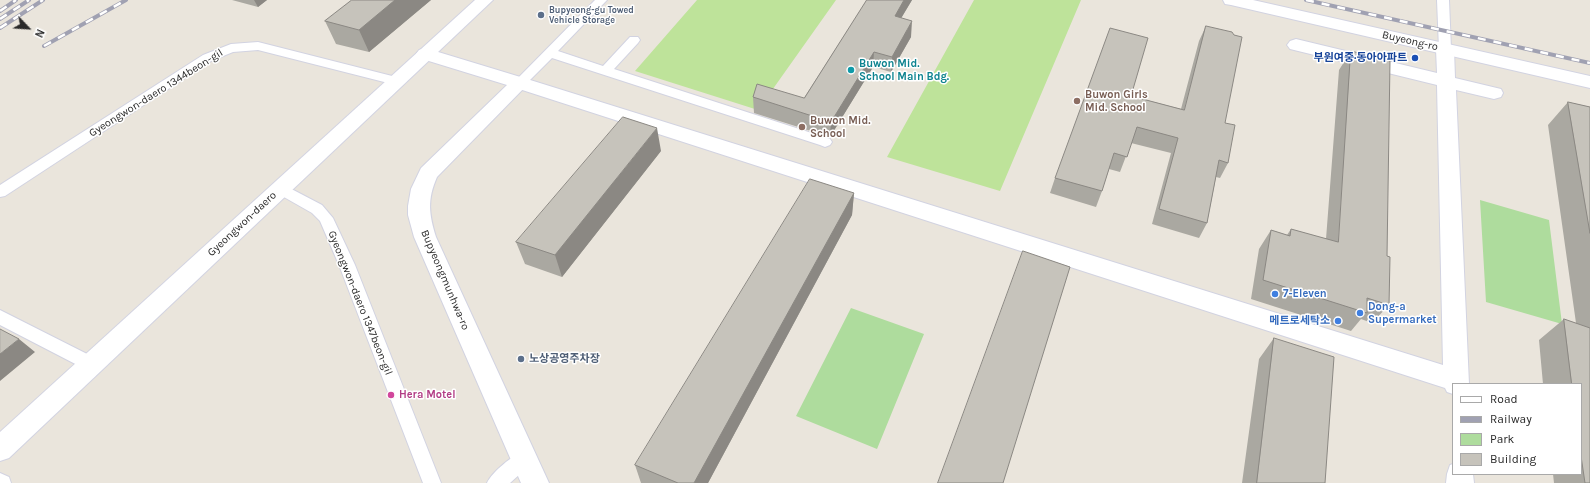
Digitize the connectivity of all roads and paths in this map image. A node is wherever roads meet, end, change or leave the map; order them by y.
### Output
1 (485, 0) edge
2 (601, 0) edge
3 (1231, 0) edge
4 (1443, 0) edge
5 (634, 40) dead end
6 (1296, 45) dead end
7 (1445, 49) junction
8 (550, 53) junction
9 (426, 54) junction
10 (605, 71) junction
11 (396, 81) junction
12 (520, 82) junction
13 (1446, 82) junction
14 (1590, 82) edge
15 (1494, 93) dead end
16 (825, 142) dead end
17 (280, 188) junction
18 (0, 192) edge
19 (0, 317) edge
20 (91, 364) junction
21 (1456, 382) edge
22 (0, 449) edge
23 (524, 459) junction
24 (432, 483) edge
25 (496, 483) edge
26 (535, 483) edge

1 - 9 street, Gyeongwon-daero
2 - 8 lane
3 - 7 street, Buyeong-ro
4 - 7 lane
5 - 10 lane
6 - 13 street
7 - 13 street
7 - 14 street, Buyeong-ro
8 - 10 lane
8 - 12 lane
9 - 11 street, Gyeongwon-daero
9 - 12 street
10 - 16 lane
11 - 17 street, Gyeongwon-daero
11 - 18 lane, Gyeongwon-daero 1344beon-gil
12 - 21 street
12 - 23 street, Bupyeongmunhwa-ro
13 - 15 street
13 - 21 street
17 - 20 street, Gyeongwon-daero
17 - 24 lane, Gyeongwon-daero 1347beon-gil
19 - 20 lane
20 - 22 street, Gyeongwon-daero
23 - 25 lane
23 - 26 street, Bupyeongmunhwa-ro

